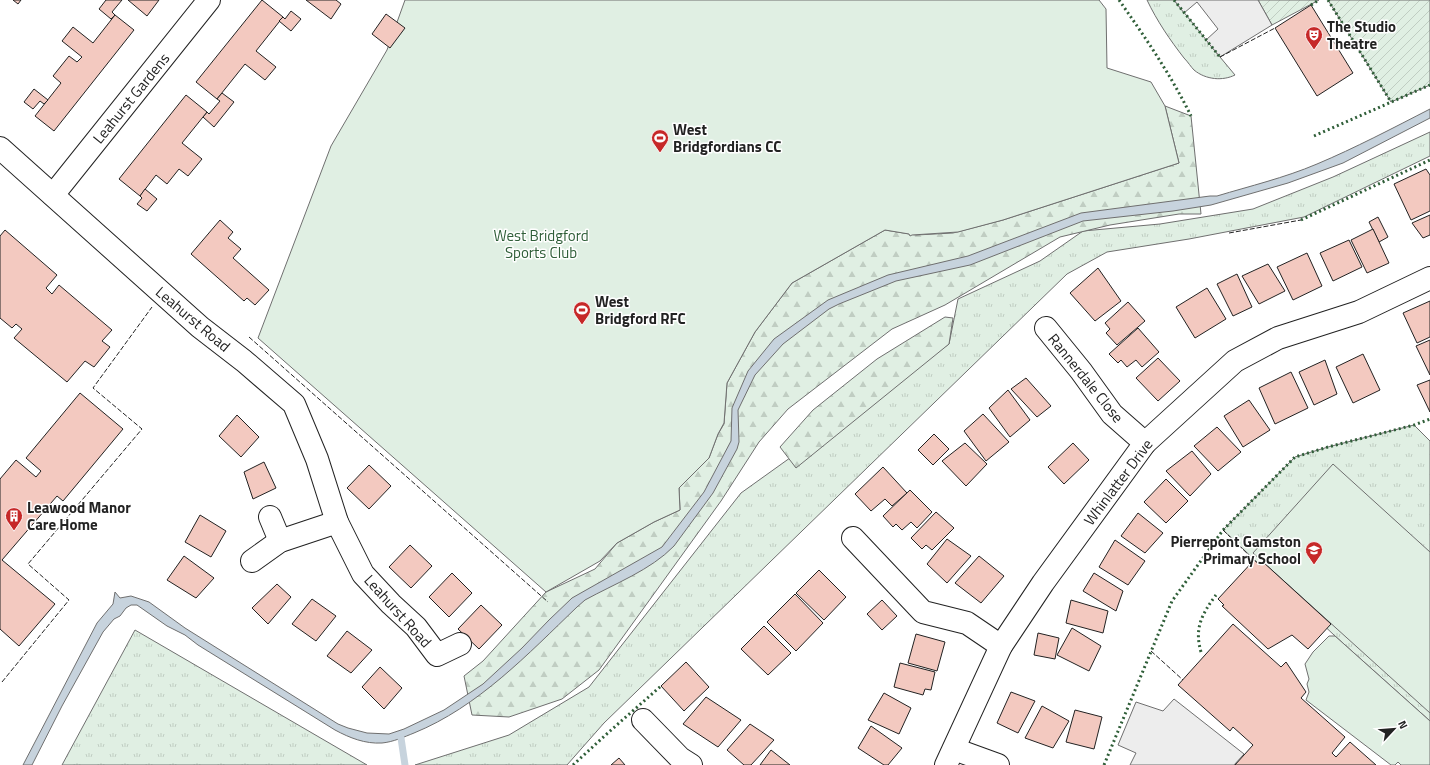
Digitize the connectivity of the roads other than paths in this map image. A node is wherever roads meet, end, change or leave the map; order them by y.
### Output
1 (209, 0) edge
2 (0, 148) edge
3 (53, 195) junction
4 (1430, 278) edge
5 (1046, 328) dead end
6 (1145, 444) junction
7 (270, 516) dead end
8 (337, 522) junction
9 (853, 538) dead end
10 (280, 541) junction
11 (252, 561) dead end
12 (460, 644) dead end
13 (1001, 646) junction
14 (643, 720) dead end
15 (950, 757) edge
16 (691, 765) edge
17 (998, 765) edge

1 - 3 street, Leahurst Gardens
2 - 3 street, Leahurst Road
3 - 8 street, Leahurst Road
4 - 6 street, Whinlatter Drive
5 - 6 street, Rannerdale Close
6 - 13 street, Whinlatter Drive
7 - 10 street
8 - 10 street
8 - 12 street, Leahurst Road
9 - 13 street
10 - 11 street
13 - 15 street, Whinlatter Drive
14 - 16 street
15 - 17 street

